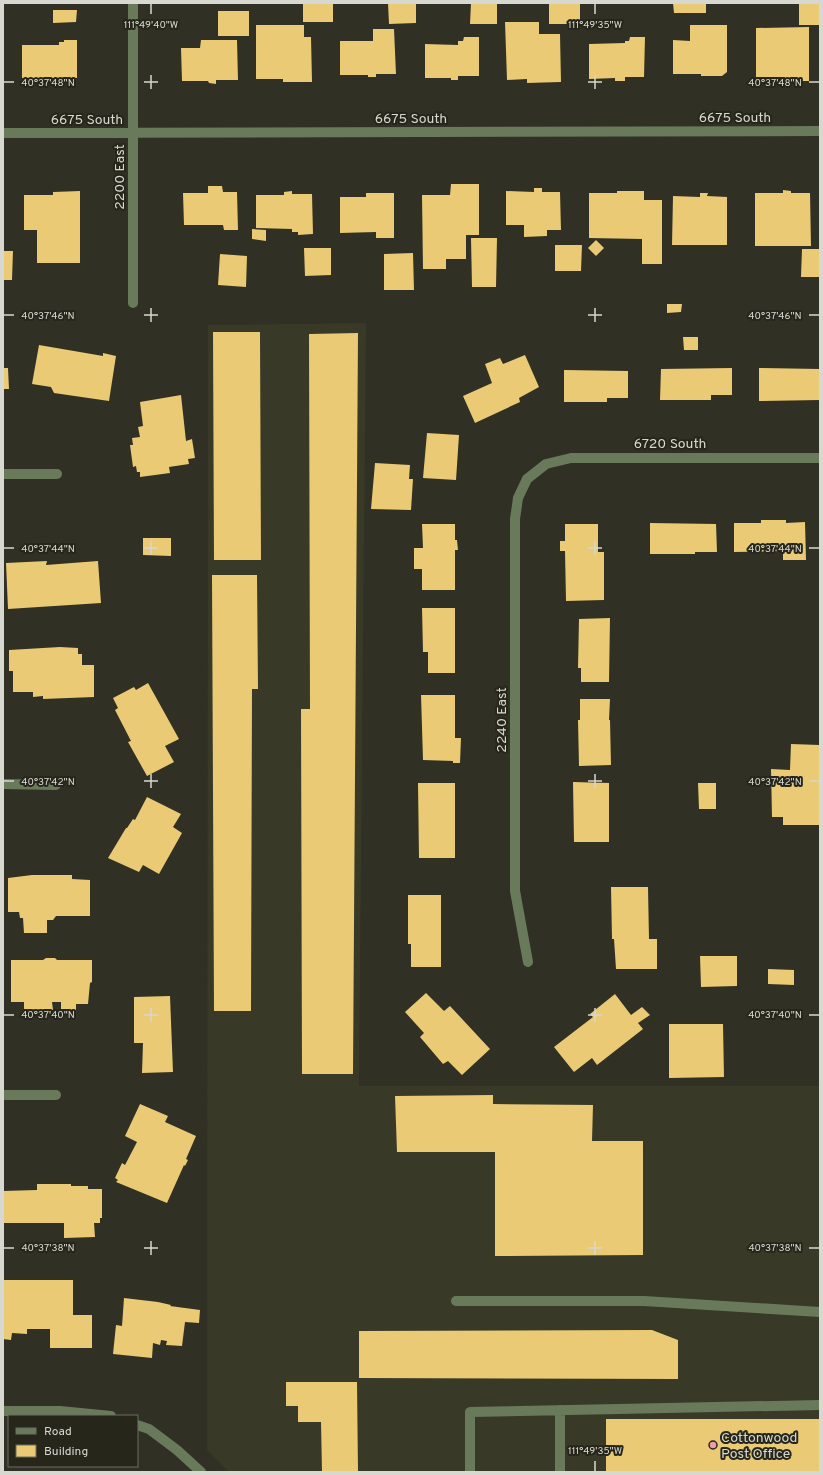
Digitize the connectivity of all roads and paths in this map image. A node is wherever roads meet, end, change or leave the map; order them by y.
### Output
1 (133, 3) edge
2 (820, 131) edge
3 (3, 133) edge
4 (133, 133) junction
5 (133, 303) dead end
6 (820, 458) edge
7 (3, 474) edge
8 (57, 474) dead end
9 (527, 479) joint
10 (3, 784) edge
11 (56, 785) dead end
12 (528, 962) dead end
13 (3, 1095) edge
14 (56, 1095) dead end
15 (456, 1301) dead end
16 (820, 1312) edge
17 (820, 1405) edge
18 (560, 1410) junction
19 (3, 1411) edge
20 (101, 1415) edge
21 (138, 1425) edge
22 (201, 1472) edge
23 (470, 1472) edge
24 (560, 1472) edge

1 - 4 street, 2200 East
2 - 4 street, 6675 South
3 - 4 street, 6675 South
4 - 5 street, 2200 East
6 - 9 street, 6720 South
7 - 8 street
9 - 12 street, 2240 East
10 - 11 street
13 - 14 street
15 - 16 street
17 - 18 street
18 - 23 street
18 - 24 street
19 - 20 street
21 - 22 street

